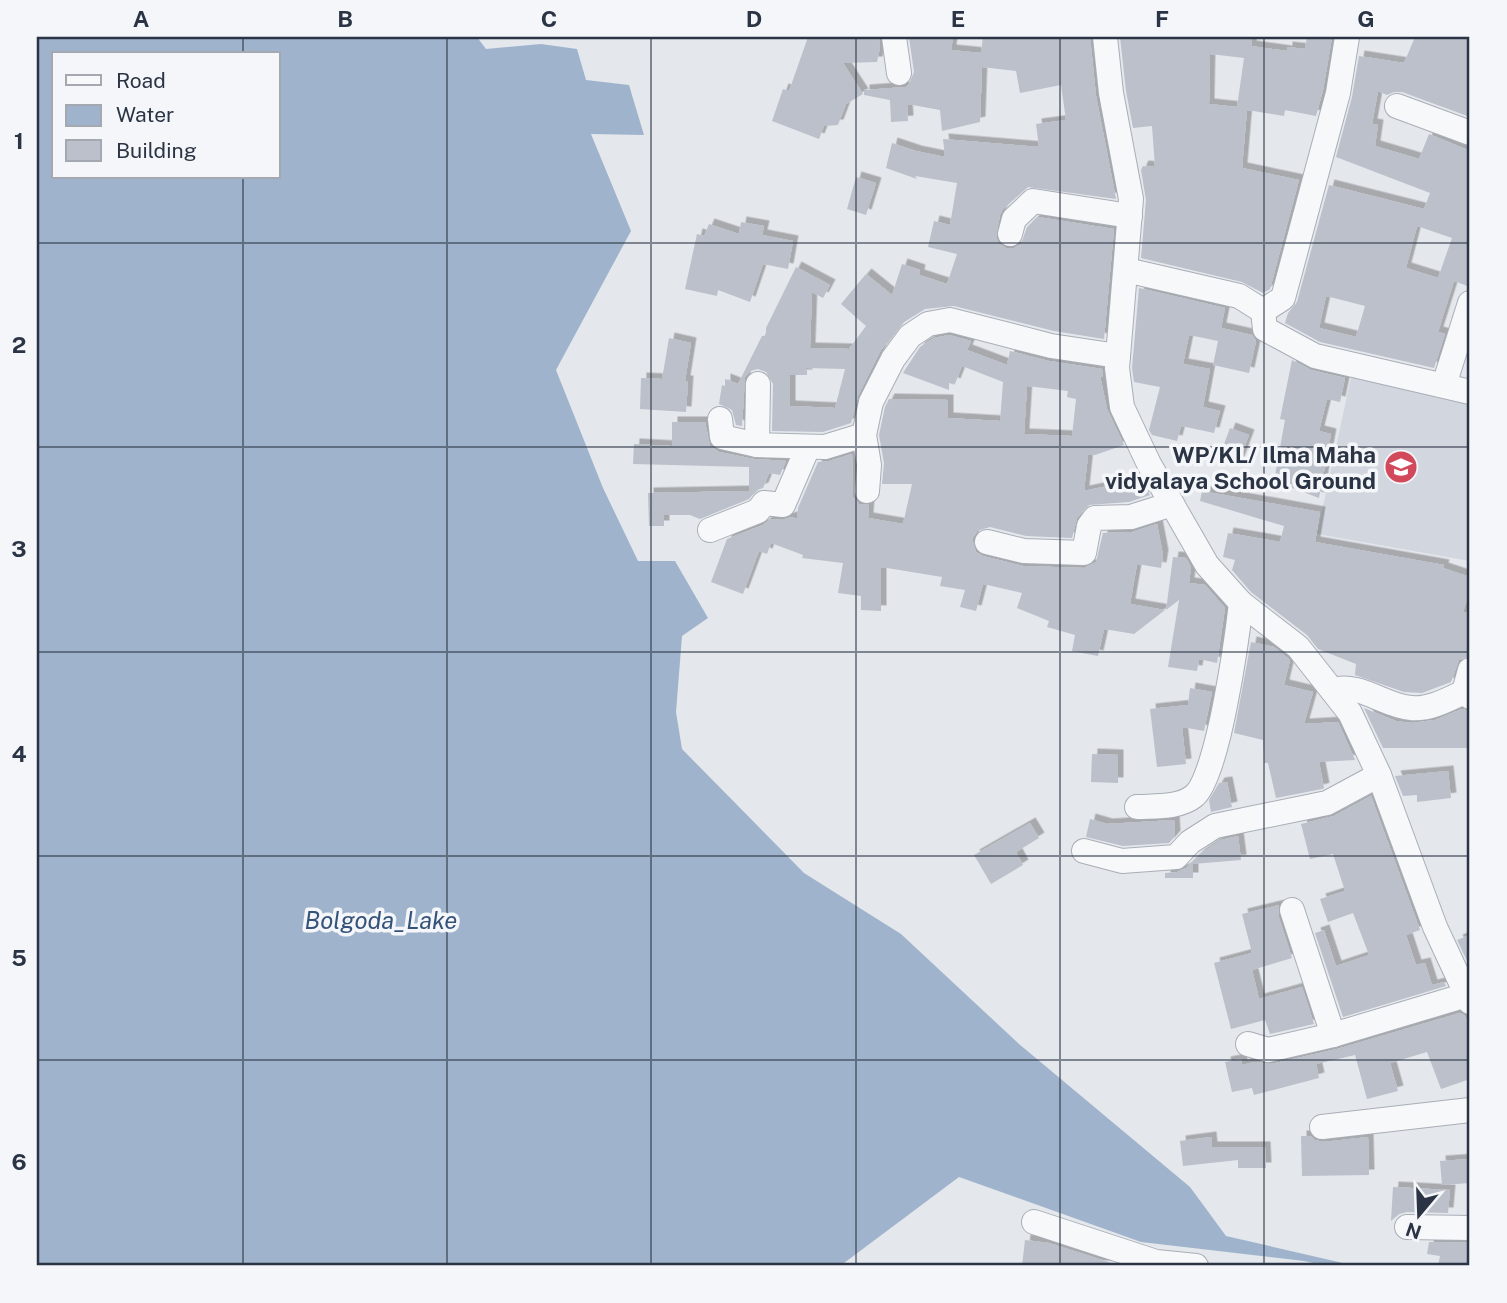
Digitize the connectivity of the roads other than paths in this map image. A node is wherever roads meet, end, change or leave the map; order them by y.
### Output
1 (894, 37) edge
2 (1105, 37) edge
3 (1347, 37) edge
4 (899, 73) dead end
5 (1397, 106) dead end
6 (1470, 133) edge
7 (1130, 216) junction
8 (1010, 234) dead end
9 (1126, 270) junction
10 (1470, 303) edge
11 (1263, 311) junction
12 (1118, 356) junction
13 (758, 384) dead end
14 (1444, 385) junction
15 (1470, 391) edge
16 (720, 419) dead end
17 (864, 435) junction
18 (757, 446) junction
19 (808, 447) junction
20 (867, 491) dead end
21 (1172, 505) junction
22 (710, 530) dead end
23 (987, 542) dead end
24 (1241, 603) junction
25 (1468, 686) edge
26 (1332, 690) junction
27 (1379, 775) junction
28 (1137, 807) dead end
29 (1084, 851) dead end
30 (1292, 910) dead end
31 (1469, 997) edge
32 (1333, 1035) junction
33 (1248, 1044) dead end
34 (1470, 1110) edge
35 (1322, 1127) dead end
36 (1034, 1222) dead end
37 (1407, 1227) dead end
38 (1470, 1228) edge
39 (1196, 1266) edge

1 - 4 street
2 - 7 street
3 - 11 street
5 - 6 street
7 - 8 street
7 - 9 street
9 - 11 street
9 - 12 street
10 - 14 street
11 - 14 street
12 - 17 street
12 - 21 street
13 - 18 street
14 - 15 street
16 - 18 street
17 - 19 street
17 - 20 street
18 - 19 street
19 - 22 street
21 - 23 street
21 - 24 street
24 - 26 street
24 - 28 street
25 - 26 street
26 - 27 street
27 - 29 street
27 - 31 street
30 - 32 street
31 - 32 street
32 - 33 street
34 - 35 street
36 - 39 street
37 - 38 street

